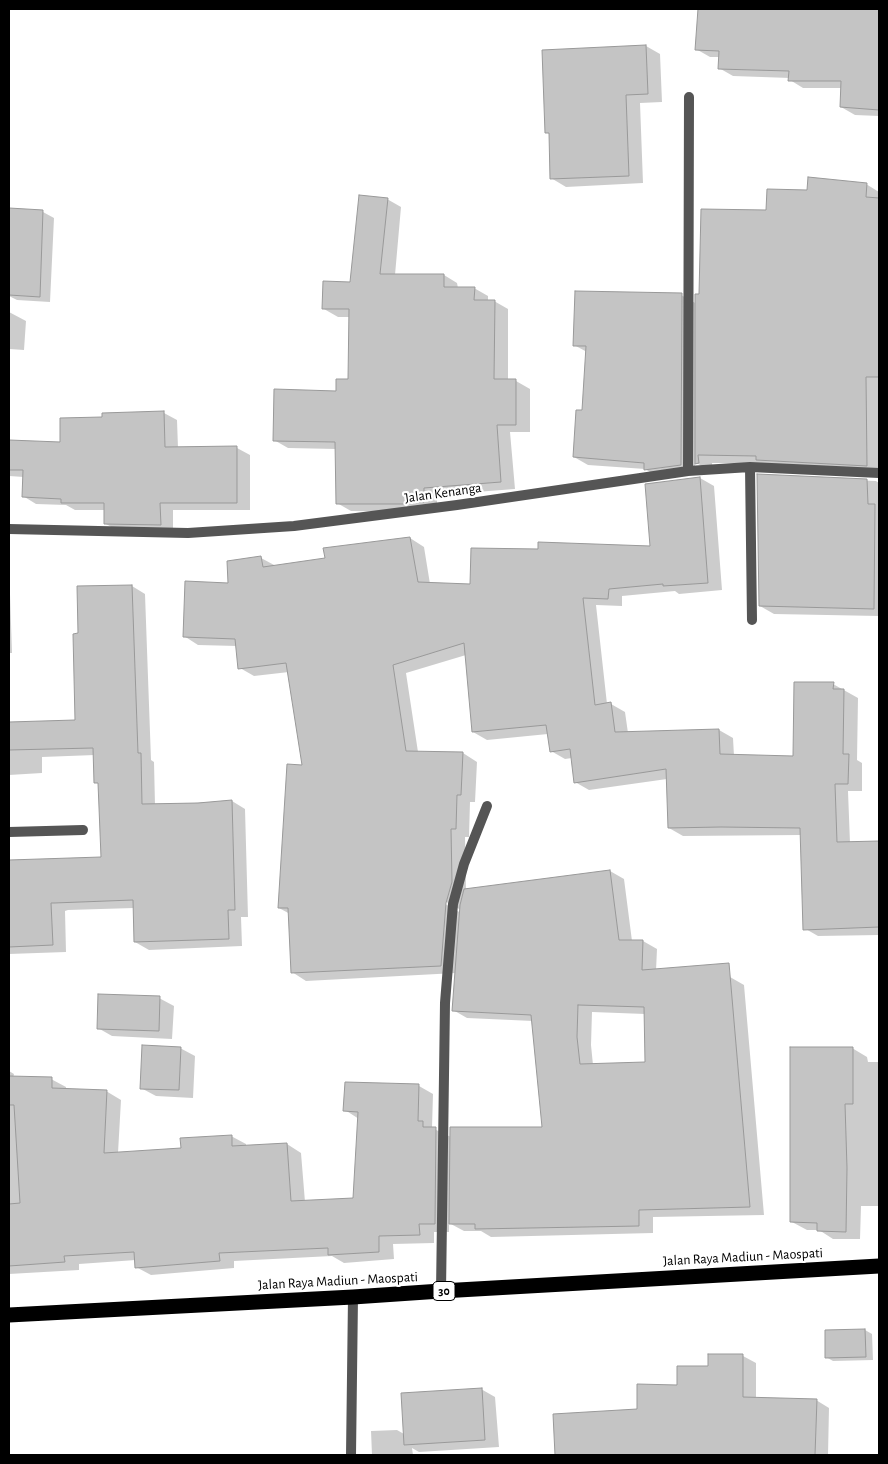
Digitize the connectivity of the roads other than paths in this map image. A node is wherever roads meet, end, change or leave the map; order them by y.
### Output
1 (689, 97) dead end
2 (750, 467) junction
3 (688, 471) junction
4 (879, 472) edge
5 (9, 529) edge
6 (752, 620) dead end
7 (488, 806) dead end
8 (83, 830) dead end
9 (9, 832) edge
10 (879, 1266) edge
11 (441, 1291) junction
12 (353, 1298) junction
13 (9, 1314) edge
14 (352, 1455) edge

1 - 3 street
2 - 3 street, Jalan Kenanga
2 - 4 street, Jalan Kenanga
2 - 6 street
3 - 5 street, Jalan Kenanga
7 - 11 street
8 - 9 street
10 - 11 highway, Jalan Raya Madiun - Maospati / 30
11 - 12 highway, Jalan Raya Madiun - Maospati / 30
12 - 13 highway, Jalan Raya Madiun - Maospati / 30
12 - 14 street

